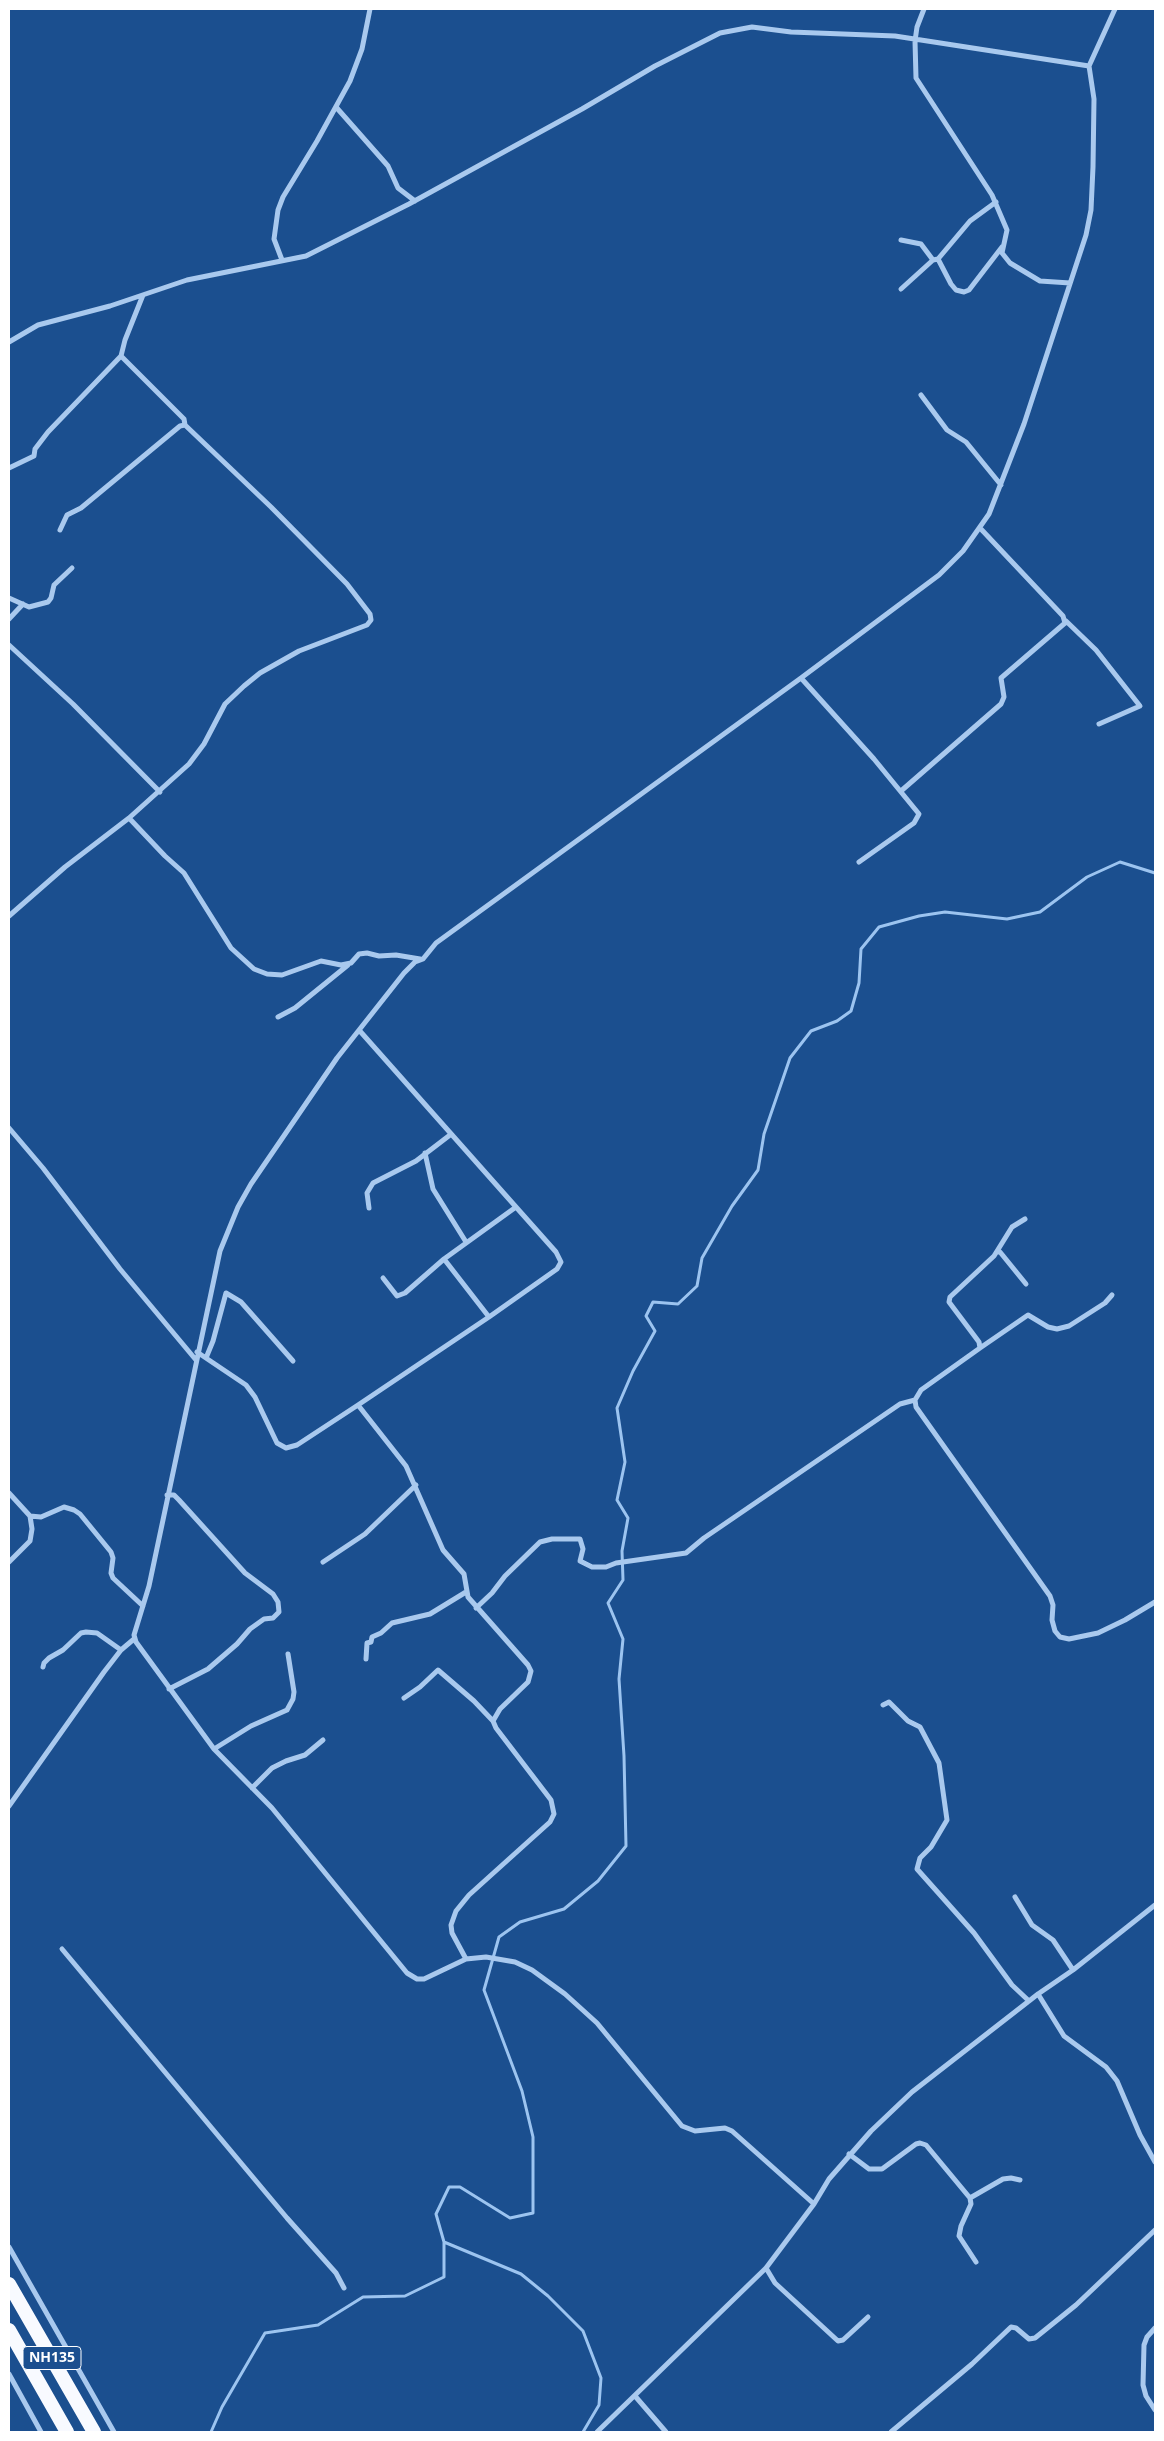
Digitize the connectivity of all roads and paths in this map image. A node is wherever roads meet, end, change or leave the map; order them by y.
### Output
1 (370, 9) edge
2 (924, 9) edge
3 (1115, 9) edge
4 (915, 40) junction
5 (1089, 66) junction
6 (336, 107) junction
7 (415, 201) junction
8 (996, 202) junction
9 (901, 240) dead end
10 (1002, 246) junction
11 (936, 259) junction
12 (282, 260) junction
13 (1070, 282) junction
14 (901, 289) dead end
15 (142, 295) junction
16 (9, 342) edge
17 (121, 356) junction
18 (921, 396) dead end
19 (185, 425) junction
20 (9, 468) edge
21 (1001, 485) junction
22 (980, 528) junction
23 (60, 530) dead end
24 (72, 568) dead end
25 (9, 598) edge
26 (23, 604) junction
27 (9, 619) edge
28 (1066, 621) junction
29 (9, 645) edge
30 (801, 678) junction
31 (1099, 724) dead end
32 (160, 792) junction
33 (902, 792) junction
34 (129, 818) junction
35 (858, 862) dead end
36 (9, 916) edge
37 (422, 959) junction
38 (350, 963) junction
39 (278, 1017) dead end
40 (360, 1031) junction
41 (9, 1128) edge
42 (450, 1135) junction
43 (425, 1153) junction
44 (516, 1207) junction
45 (370, 1208) dead end
46 (1025, 1219) dead end
47 (466, 1242) junction
48 (997, 1252) junction
49 (444, 1259) junction
50 (383, 1278) dead end
51 (1026, 1284) dead end
52 (1112, 1295) dead end
53 (489, 1317) junction
54 (980, 1348) junction
55 (197, 1352) junction
56 (206, 1358) junction
57 (196, 1360) junction
58 (293, 1361) dead end
59 (915, 1400) junction
60 (358, 1405) junction
61 (416, 1485) junction
62 (9, 1493) edge
63 (168, 1495) junction
64 (30, 1516) junction
65 (9, 1562) edge
66 (323, 1562) dead end
67 (466, 1592) junction
68 (1155, 1602) edge
69 (143, 1606) junction
70 (476, 1608) junction
71 (134, 1639) junction
72 (121, 1650) junction
73 (288, 1654) dead end
74 (366, 1659) dead end
75 (43, 1667) dead end
76 (169, 1689) junction
77 (404, 1698) dead end
78 (883, 1705) dead end
79 (493, 1721) junction
80 (323, 1740) dead end
81 (214, 1749) junction
82 (252, 1788) junction
83 (10, 1802) edge
84 (1016, 1898) dead end
85 (1155, 1905) edge
86 (62, 1949) dead end
87 (466, 1959) junction
88 (1073, 1970) junction
89 (1038, 1994) junction
90 (1029, 2001) junction
91 (848, 2154) junction
92 (1155, 2162) edge
93 (1020, 2180) dead end
94 (970, 2198) junction
95 (814, 2204) junction
96 (1155, 2230) edge
97 (9, 2247) edge
98 (976, 2262) dead end
99 (766, 2268) junction
100 (9, 2284) edge
101 (344, 2288) dead end
102 (868, 2317) dead end
103 (1155, 2328) edge
104 (9, 2330) edge
105 (9, 2374) edge
106 (635, 2396) junction
107 (1155, 2410) edge
108 (41, 2432) edge
109 (67, 2432) edge
110 (94, 2432) edge
111 (114, 2432) edge
112 (597, 2432) edge
113 (666, 2432) edge
114 (891, 2432) edge

1 - 6 street
2 - 4 street
3 - 5 street
4 - 5 street
4 - 7 street
4 - 8 street
5 - 13 street
6 - 7 street
6 - 12 street
7 - 12 street
8 - 10 street
8 - 11 street
9 - 11 street
10 - 11 street
10 - 13 street
11 - 14 street
12 - 15 street
13 - 21 street
15 - 16 street
15 - 17 street
17 - 19 street
17 - 20 street
18 - 21 street
19 - 23 street
19 - 32 street
21 - 22 street
22 - 28 street
22 - 30 street
24 - 26 street
25 - 26 street
26 - 27 street
28 - 31 street
28 - 33 street
29 - 32 street
30 - 33 street
30 - 37 street
32 - 34 street
33 - 35 street
34 - 36 street
34 - 38 street
37 - 38 street
37 - 40 street
38 - 39 street
40 - 42 street
40 - 55 street
41 - 57 street
42 - 43 street
42 - 44 street
43 - 45 street
43 - 47 street
44 - 47 street
44 - 53 street
46 - 48 street
47 - 49 street
48 - 51 street
48 - 54 street
49 - 50 street
49 - 53 street
52 - 54 street
53 - 60 street
54 - 59 street
55 - 56 street
55 - 57 street
56 - 58 street
56 - 60 street
57 - 63 street
59 - 68 street
59 - 70 street
60 - 61 street
61 - 66 street
61 - 67 street
62 - 64 street
63 - 69 street
63 - 76 street
64 - 65 street
64 - 69 street
67 - 70 street
67 - 74 street
69 - 71 street
70 - 79 street
71 - 72 street
71 - 76 street
72 - 75 street
72 - 83 street
73 - 81 street
76 - 81 street
77 - 79 street
78 - 90 street
79 - 87 street
80 - 82 street
81 - 82 street
82 - 87 street
84 - 88 street
85 - 88 street
86 - 101 street
87 - 95 street
88 - 89 street
89 - 90 street
89 - 92 street
90 - 91 street
91 - 94 street
91 - 95 street
93 - 94 street
94 - 98 street
95 - 99 street
96 - 114 street
97 - 111 street
99 - 102 street
99 - 106 street
100 - 110 highway, NH135
103 - 107 street
104 - 109 highway, NH135
105 - 108 street
106 - 112 street
106 - 113 street

